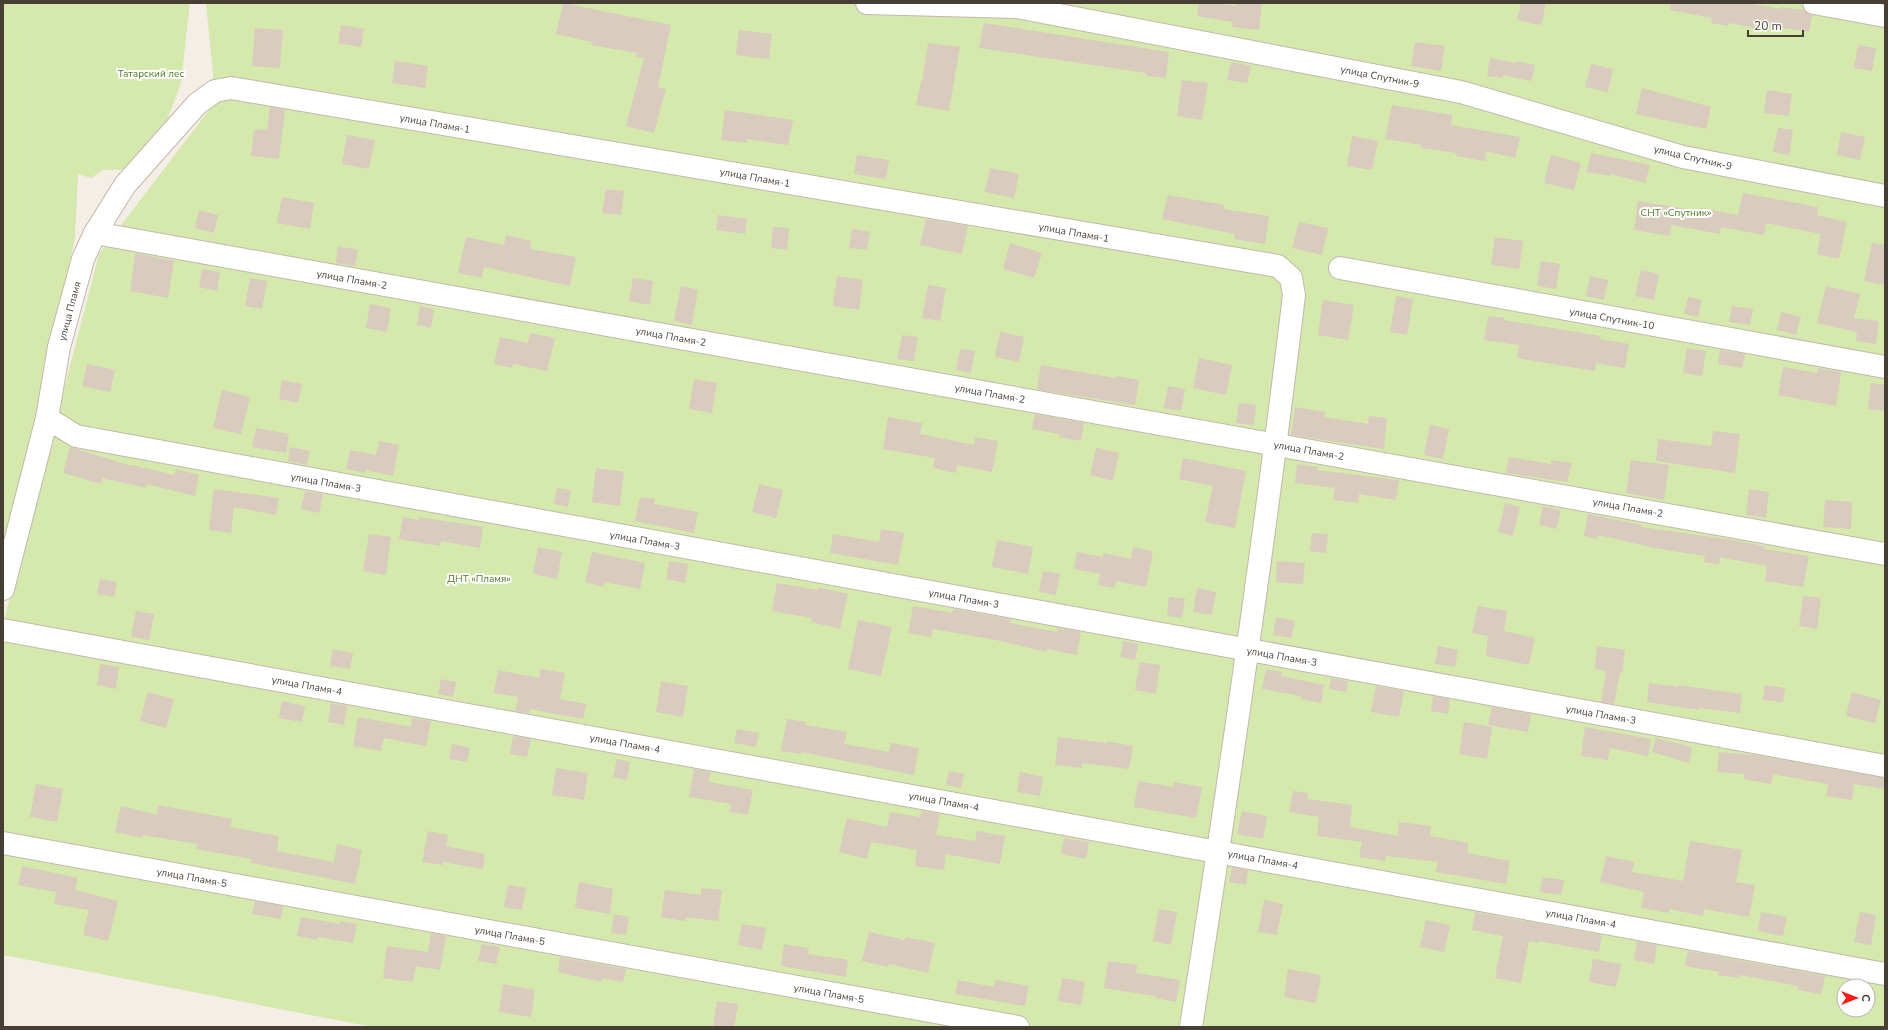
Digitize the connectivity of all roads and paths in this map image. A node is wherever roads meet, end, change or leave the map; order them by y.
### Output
1 (867, 3) edge
2 (1814, 3) edge
3 (1885, 16) edge
4 (231, 88) joint
5 (1885, 196) edge
6 (95, 233) junction
7 (1340, 268) dead end
8 (1885, 367) edge
9 (47, 418) junction
10 (1276, 444) junction
11 (1885, 554) edge
12 (3, 589) edge
13 (3, 630) edge
14 (1246, 650) junction
15 (1885, 766) edge
16 (3, 842) edge
17 (1219, 851) junction
18 (1885, 974) edge
19 (1018, 1027) edge
20 (1191, 1027) edge

1 - 5 street, улица Спутник-9
2 - 3 street
4 - 6 street, улица Пламя
4 - 10 street, улица Пламя-1
6 - 9 street, улица Пламя
6 - 10 street, улица Пламя-2
7 - 8 street, улица Спутник-10
9 - 12 street, улица Пламя
9 - 14 street, улица Пламя-3
10 - 11 street, улица Пламя-2
10 - 14 street
13 - 17 street, улица Пламя-4
14 - 15 street, улица Пламя-3
14 - 17 street
16 - 19 street, улица Пламя-5
17 - 18 street, улица Пламя-4
17 - 20 street

